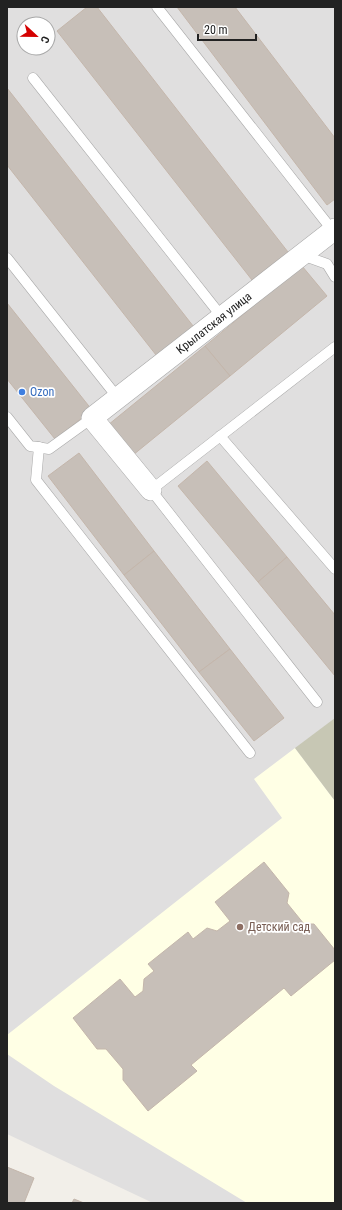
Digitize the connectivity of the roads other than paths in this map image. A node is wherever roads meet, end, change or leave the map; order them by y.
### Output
1 (157, 7) edge
2 (33, 78) dead end
3 (334, 230) edge
4 (302, 255) junction
5 (7, 258) edge
6 (335, 277) edge
7 (222, 317) junction
8 (335, 346) edge
9 (118, 398) junction
10 (7, 417) edge
11 (92, 418) junction
12 (220, 436) junction
13 (39, 447) junction
14 (151, 490) junction
15 (335, 569) edge
16 (317, 702) dead end
17 (250, 753) dead end

1 - 3 lane
2 - 7 lane
3 - 4 street, Крылатская улица
4 - 6 lane
4 - 7 street, Крылатская улица
5 - 9 lane
7 - 9 street, Крылатская улица
8 - 12 lane
9 - 11 street, Крылатская улица
10 - 13 lane
11 - 13 lane
11 - 14 street
12 - 14 lane
12 - 15 lane
13 - 17 lane
14 - 16 lane

